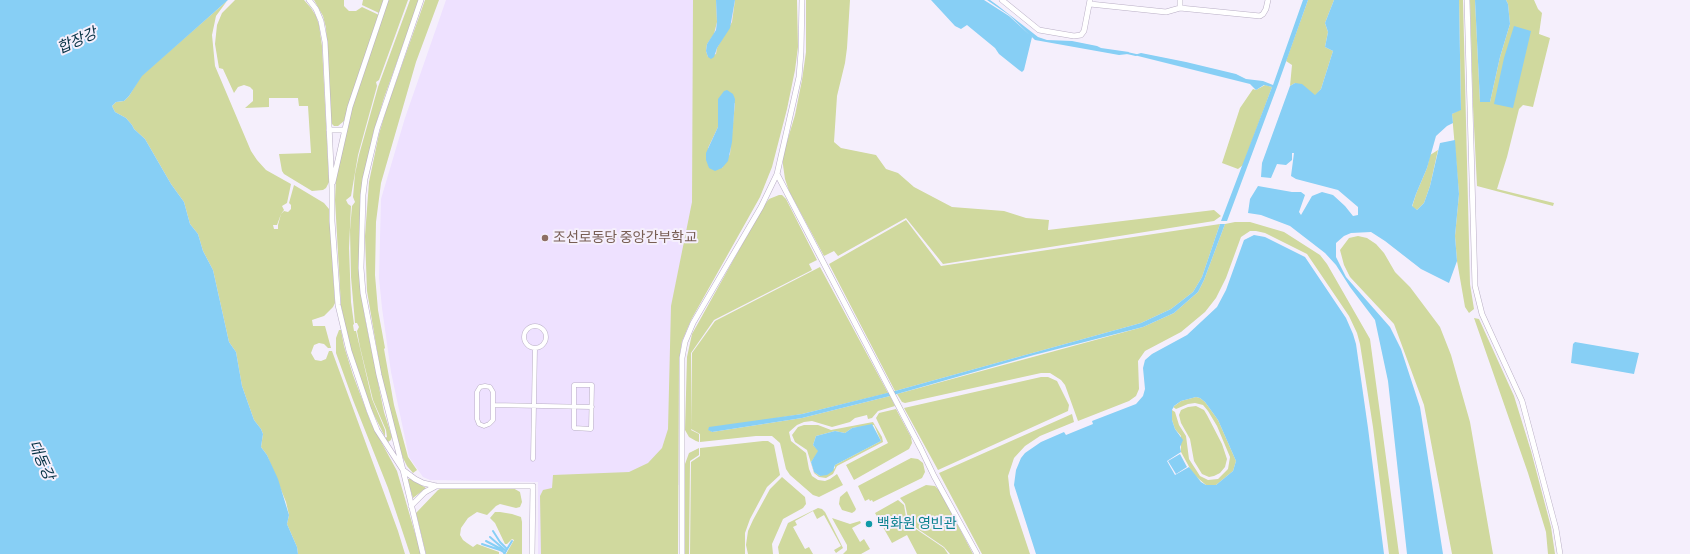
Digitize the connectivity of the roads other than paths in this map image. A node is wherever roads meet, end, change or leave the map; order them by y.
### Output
1 (309, 0) edge
2 (386, 0) edge
3 (421, 0) edge
4 (802, 0) edge
5 (1180, 0) edge
6 (1268, 0) edge
7 (1467, 0) edge
8 (1004, 1) edge
9 (1090, 2) edge
10 (1180, 8) junction
11 (329, 130) junction
12 (344, 130) junction
13 (776, 174) junction
14 (332, 188) junction
15 (535, 348) junction
16 (493, 405) junction
17 (534, 406) junction
18 (574, 407) junction
19 (592, 407) junction
20 (534, 459) dead end
21 (403, 470) junction
22 (436, 486) junction
23 (411, 506) junction
24 (423, 554) edge
25 (532, 554) edge
26 (682, 554) edge
27 (977, 554) edge
28 (1560, 554) edge

1 - 11 street
2 - 12 street
3 - 21 street
4 - 13 street
5 - 10 street
6 - 10 street
7 - 28 street
8 - 9 street
9 - 10 street
11 - 12 street
11 - 14 street
12 - 14 street
13 - 26 street
13 - 27 street
14 - 21 street
15 - 15 street
15 - 17 street
16 - 16 street
16 - 17 street
17 - 18 street
17 - 20 street
18 - 19 street
18 - 19 street
18 - 19 street
21 - 22 street
21 - 23 street
22 - 23 street
22 - 25 street
23 - 24 street

